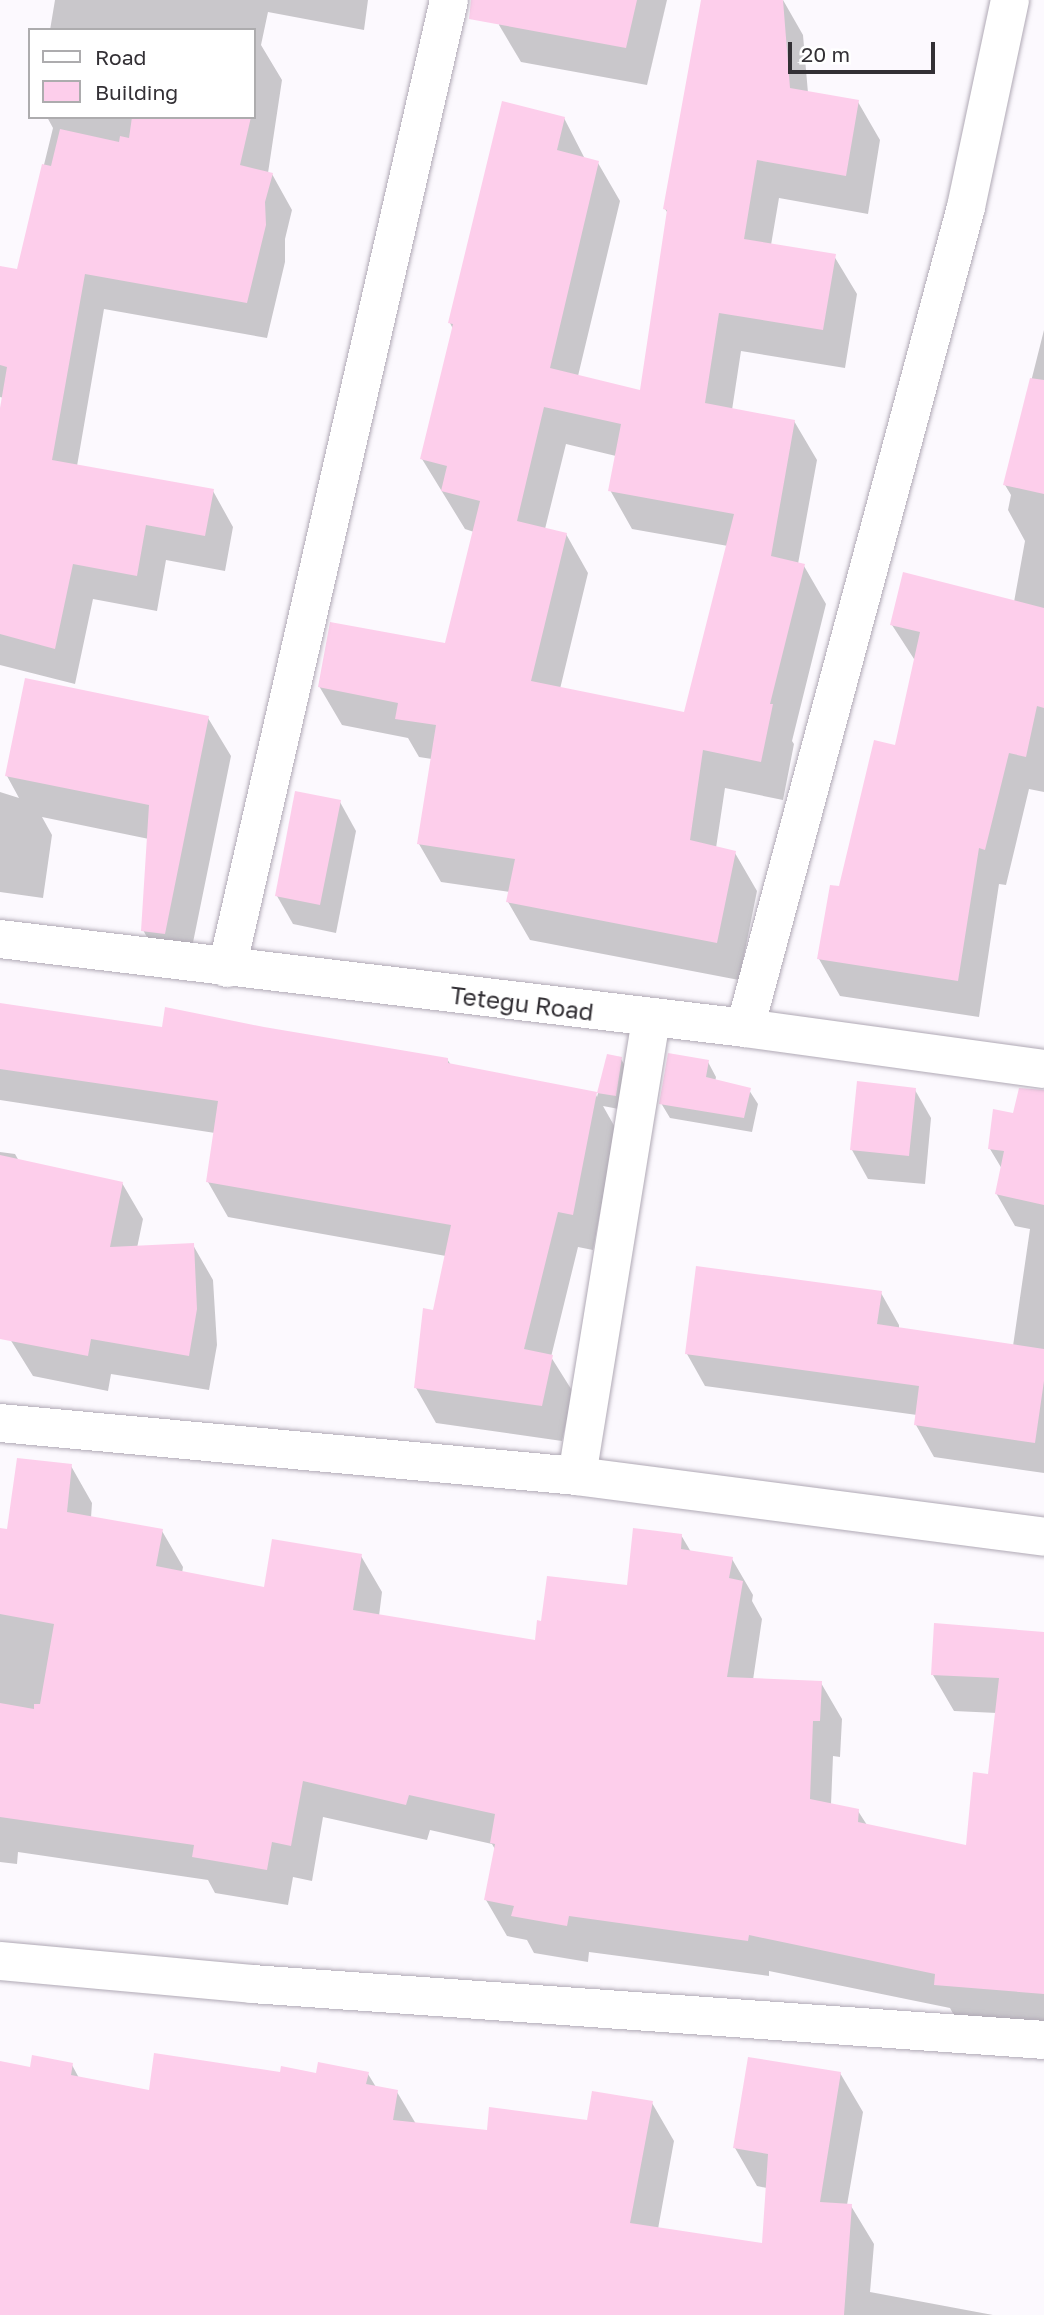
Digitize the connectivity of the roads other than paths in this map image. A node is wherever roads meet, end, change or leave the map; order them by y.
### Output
1 (449, 0) edge
2 (1010, 0) edge
3 (0, 939) edge
4 (228, 968) junction
5 (651, 1018) junction
6 (745, 1028) junction
7 (1044, 1069) edge
8 (0, 1423) edge
9 (577, 1475) junction
10 (1044, 1537) edge
11 (0, 1961) edge
12 (1044, 2040) edge

1 - 4 street
2 - 6 street
3 - 4 street, Tetegu Road
4 - 5 street, Tetegu Road
5 - 6 street, Tetegu Road
5 - 9 street
6 - 7 street, Tetegu Road
8 - 9 street
9 - 10 street
11 - 12 street

